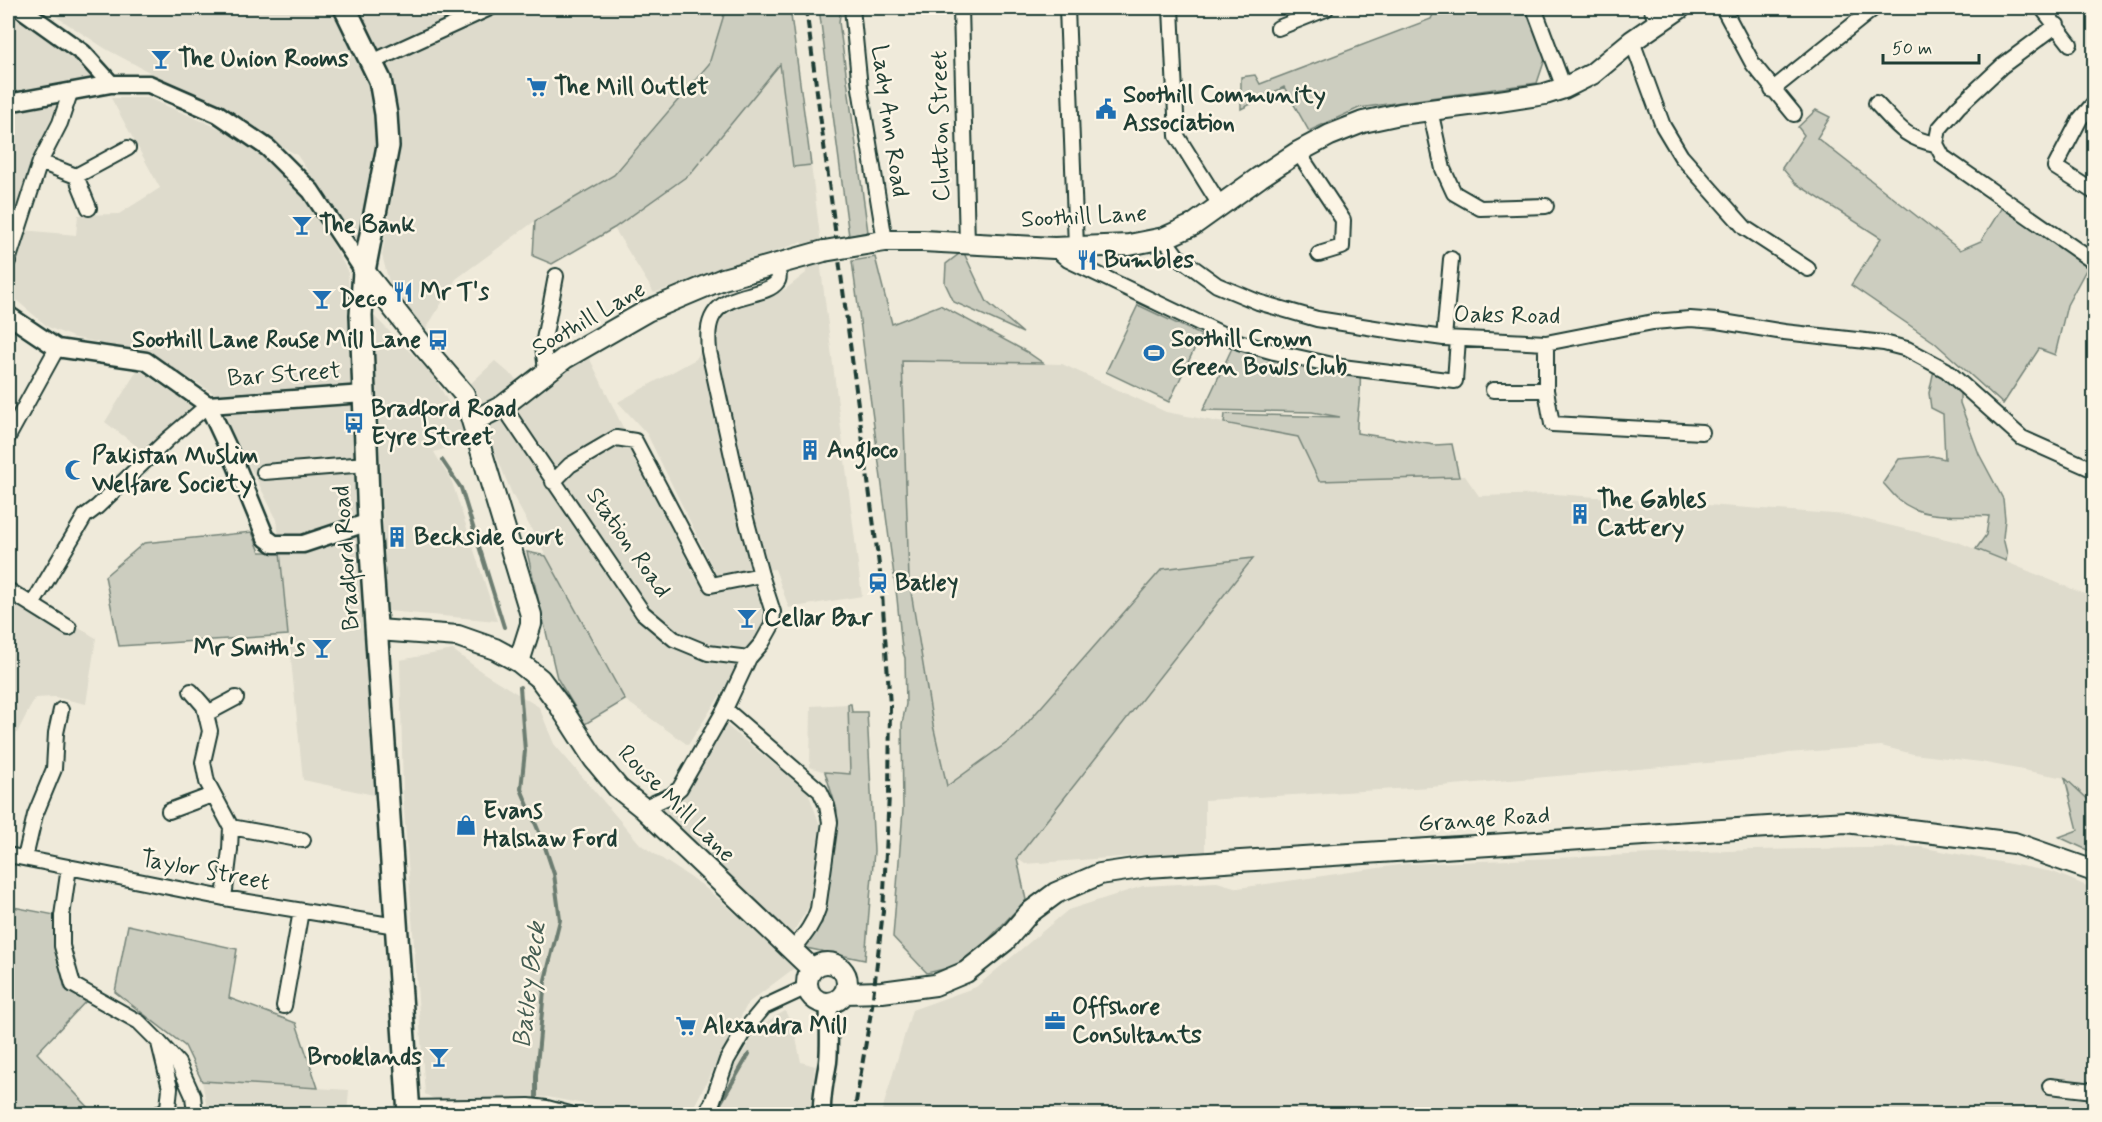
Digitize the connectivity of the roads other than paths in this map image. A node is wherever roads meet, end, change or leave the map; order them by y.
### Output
1 (20, 8) edge
2 (345, 8) edge
3 (490, 8) edge
4 (852, 8) edge
5 (961, 8) edge
6 (1067, 8) edge
7 (1172, 8) edge
8 (1680, 8) edge
9 (1723, 8) edge
10 (1874, 8) edge
11 (2042, 8) edge
12 (1326, 9) edge
13 (1539, 9) edge
14 (1306, 12) edge
15 (1654, 15) edge
16 (2057, 25) junction
17 (1278, 28) dead end
18 (1632, 40) junction
19 (2070, 44) dead end
20 (372, 62) junction
21 (111, 84) junction
22 (1564, 88) junction
23 (1772, 90) junction
24 (70, 93) junction
25 (8, 103) edge
26 (1876, 103) dead end
27 (2094, 103) edge
28 (1430, 110) junction
29 (1794, 114) dead end
30 (1936, 144) junction
31 (129, 148) dead end
32 (1298, 152) junction
33 (40, 162) junction
34 (76, 176) junction
35 (2094, 192) edge
36 (1220, 205) junction
37 (1546, 206) dead end
38 (89, 208) dead end
39 (1164, 238) junction
40 (878, 242) junction
41 (967, 244) junction
42 (1076, 247) junction
43 (1054, 248) junction
44 (1319, 254) dead end
45 (1451, 259) dead end
46 (8, 261) edge
47 (2094, 262) edge
48 (776, 264) junction
49 (1808, 269) dead end
50 (364, 270) junction
51 (556, 276) dead end
52 (8, 315) edge
53 (1451, 338) junction
54 (1546, 343) junction
55 (57, 348) junction
56 (546, 371) junction
57 (1493, 390) dead end
58 (1546, 390) junction
59 (364, 394) junction
60 (208, 405) junction
61 (503, 406) junction
62 (474, 421) junction
63 (1702, 432) dead end
64 (8, 437) edge
65 (367, 464) junction
66 (2094, 470) edge
67 (264, 472) dead end
68 (553, 482) junction
69 (369, 522) junction
70 (761, 575) junction
71 (8, 590) edge
72 (32, 605) junction
73 (69, 628) dead end
74 (378, 630) junction
75 (749, 658) junction
76 (519, 662) junction
77 (191, 691) dead end
78 (236, 698) dead end
79 (725, 709) junction
80 (61, 710) dead end
81 (206, 714) junction
82 (213, 795) junction
83 (644, 808) junction
84 (169, 811) dead end
85 (231, 827) junction
86 (303, 840) dead end
87 (8, 855) edge
88 (25, 858) junction
89 (69, 867) junction
90 (2094, 871) edge
91 (224, 898) junction
92 (301, 911) junction
93 (396, 926) junction
94 (792, 951) junction
95 (809, 978) junction
96 (840, 992) junction
97 (284, 1006) dead end
98 (158, 1041) junction
99 (2050, 1086) dead end
100 (2094, 1091) edge
101 (409, 1111) edge
102 (159, 1114) edge
103 (195, 1114) edge
104 (570, 1114) edge
105 (705, 1114) edge
106 (822, 1114) edge

1 - 21 street
2 - 20 main road, Bradford Road
3 - 20 street
4 - 40 street, Lady Ann Road
5 - 41 street, Clutton Street
6 - 42 street
7 - 36 street
8 - 15 main road, Soothill Lane
9 - 23 street
10 - 23 street
11 - 16 street
12 - 14 street
13 - 22 street
14 - 17 street
15 - 18 main road, Soothill Lane
16 - 19 street
16 - 30 street
18 - 22 main road, Soothill Lane
18 - 49 street
20 - 50 main road, Bradford Road
21 - 24 street
21 - 50 street
22 - 28 main road, Soothill Lane
23 - 29 street
24 - 25 street
24 - 33 street
26 - 30 street
27 - 35 street
28 - 32 main road, Soothill Lane
28 - 37 street
30 - 47 street
31 - 34 street
32 - 36 main road, Soothill Lane
32 - 44 street
33 - 34 street
33 - 46 street
34 - 38 street
36 - 39 main road, Soothill Lane
39 - 42 main road, Soothill Lane
39 - 53 street, Oaks Road
40 - 41 main road, Soothill Lane
40 - 48 main road, Soothill Lane, bridge
41 - 43 main road, Soothill Lane
42 - 43 main road, Soothill Lane
43 - 53 street
45 - 53 street
48 - 56 main road, Soothill Lane
48 - 70 street
50 - 59 main road, Bradford Road
50 - 62 main road
51 - 56 street
52 - 55 street
53 - 54 street, Oaks Road
54 - 58 street
54 - 66 street, Oaks Road
55 - 60 street
55 - 64 street
56 - 61 main road, Soothill Lane
57 - 58 street
58 - 63 street
59 - 60 street, Bar Street
59 - 65 main road, Bradford Road
60 - 69 street
60 - 72 street
61 - 62 main road, Soothill Lane
61 - 68 street, Station Road
62 - 76 main road
65 - 67 street
65 - 69 main road, Bradford Road
68 - 70 street
68 - 75 street, Station Road
69 - 74 main road, Bradford Road
70 - 75 street
71 - 72 street
72 - 73 street
74 - 76 main road, Rouse Mill Lane
74 - 93 main road, Bradford Road
75 - 79 street
76 - 83 main road, Rouse Mill Lane
77 - 81 street
78 - 81 street
79 - 83 street
79 - 94 street
80 - 88 street
81 - 82 street
82 - 84 street
82 - 85 street
83 - 94 main road, Rouse Mill Lane
85 - 86 street
85 - 91 street
87 - 88 street, Taylor Street
88 - 89 street, Taylor Street
89 - 91 street, Taylor Street
89 - 98 street
90 - 96 main road, Grange Road
91 - 92 street, Taylor Street
92 - 93 street, Taylor Street
92 - 97 street
93 - 101 main road, Bradford Road
94 - 95 main road, Rouse Mill Lane
95 - 96 main road
95 - 96 main road
95 - 105 street
96 - 106 street
98 - 102 street
98 - 103 street
99 - 100 street
101 - 104 street

